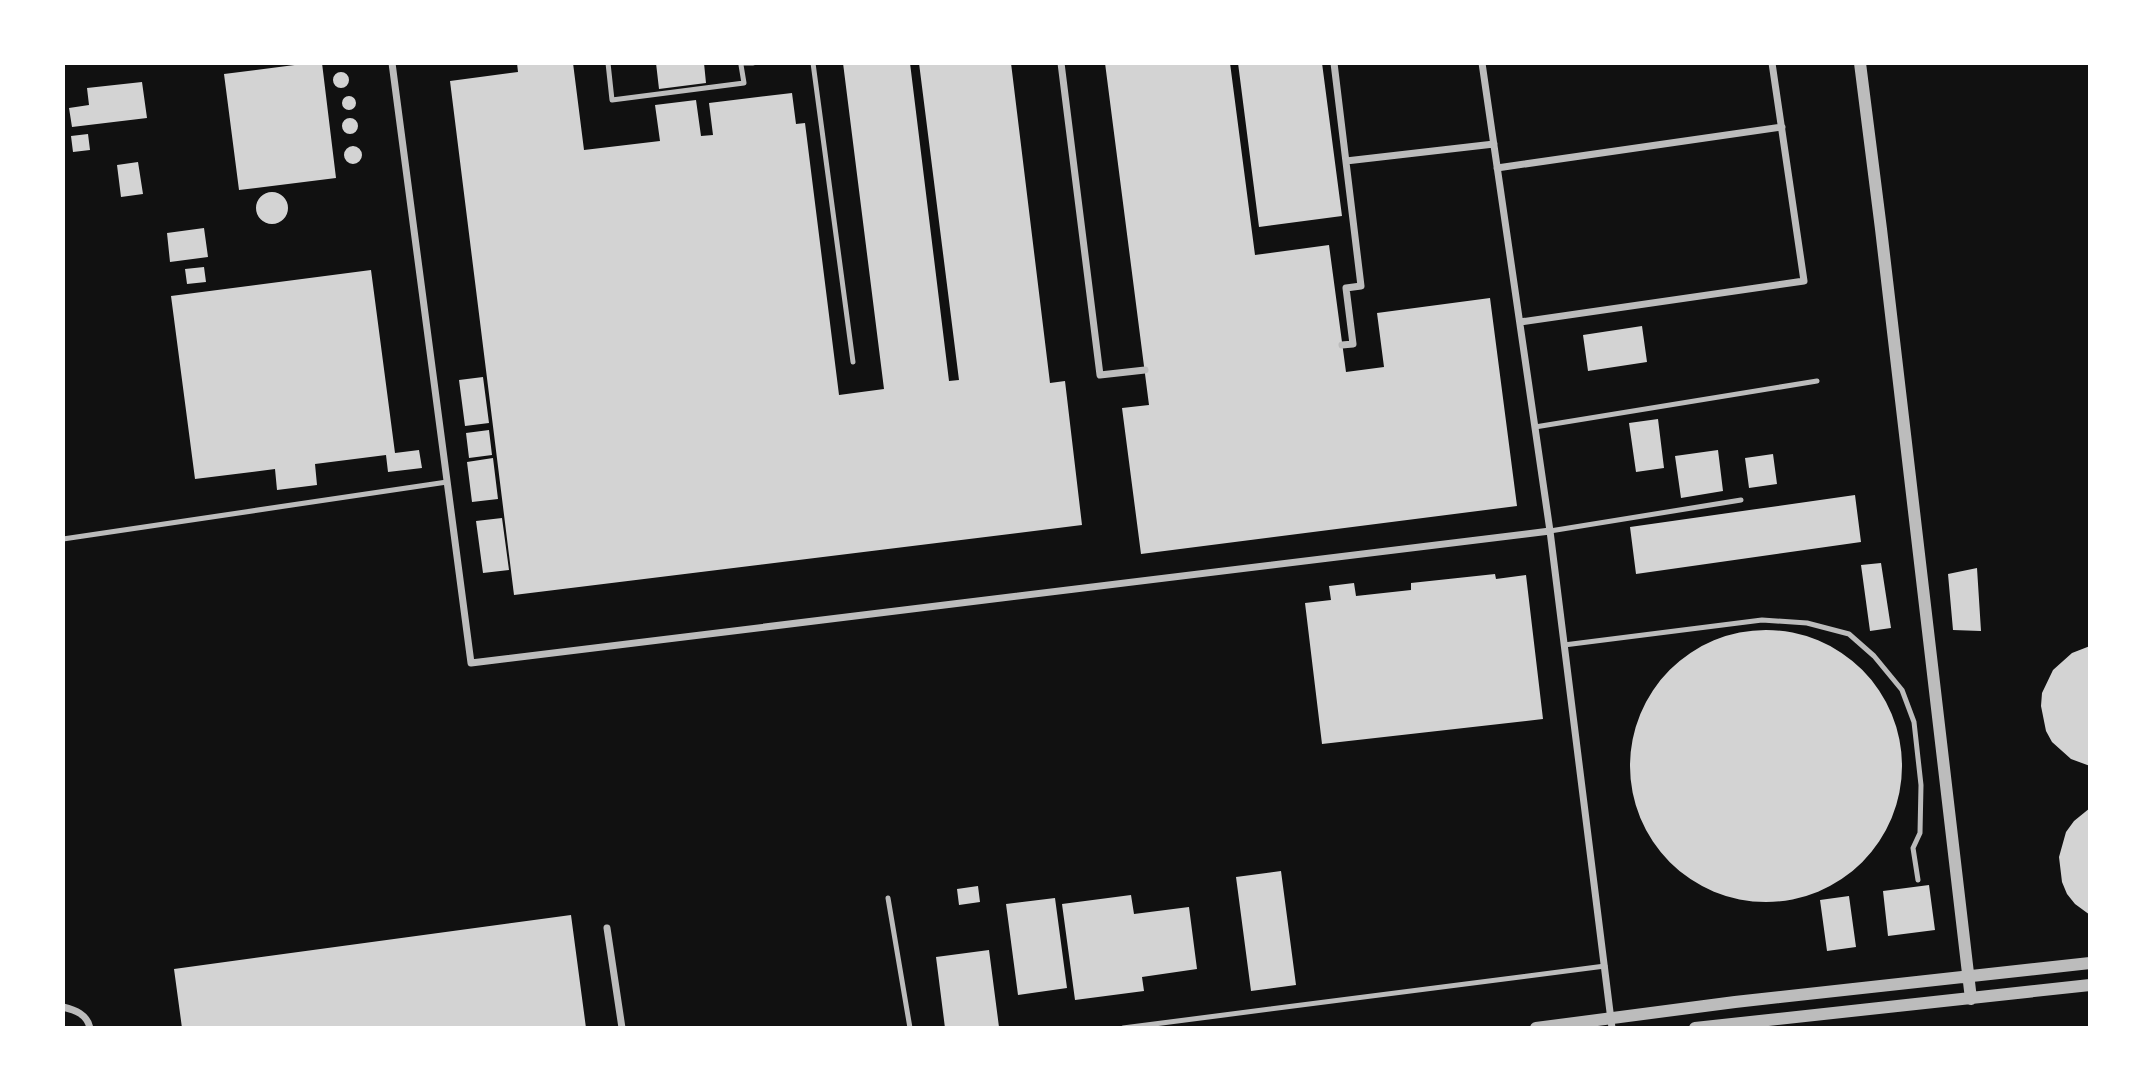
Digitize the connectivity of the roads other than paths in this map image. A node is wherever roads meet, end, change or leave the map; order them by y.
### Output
1 (392, 63) edge
2 (608, 63) edge
3 (752, 63) edge
4 (813, 63) edge
5 (1061, 63) edge
6 (1334, 63) edge
7 (1482, 63) edge
8 (1772, 63) edge
9 (1860, 63) edge
10 (741, 64) edge
11 (1782, 127) junction
12 (1494, 144) junction
13 (1346, 162) junction
14 (1497, 168) junction
15 (1520, 322) junction
16 (1342, 345) dead end
17 (853, 362) dead end
18 (1144, 370) dead end
19 (1817, 381) dead end
20 (1535, 427) junction
21 (447, 482) junction
22 (1741, 500) dead end
23 (1550, 531) junction
24 (63, 539) edge
25 (1564, 645) junction
26 (1918, 880) dead end
27 (888, 898) dead end
28 (607, 928) dead end
29 (2090, 963) edge
30 (1605, 966) junction
31 (1969, 976) junction
32 (2090, 985) edge
33 (1971, 999) junction
34 (63, 1007) edge
35 (1612, 1024) edge
36 (90, 1028) edge
37 (622, 1028) edge
38 (910, 1028) edge
39 (1123, 1028) edge
40 (1536, 1028) edge
41 (1695, 1028) edge

1 - 21 street
2 - 10 lane
3 - 10 lane
4 - 17 lane
5 - 18 street
6 - 13 street
7 - 12 street
8 - 11 street
9 - 31 street
11 - 14 street
11 - 15 street
12 - 13 street
12 - 14 street
13 - 16 street
14 - 15 street
15 - 20 street
19 - 20 lane
20 - 23 street
21 - 23 street
21 - 24 lane
22 - 23 lane
23 - 25 street
25 - 26 lane
25 - 30 street
27 - 38 lane
28 - 37 street
29 - 31 street
30 - 35 street
30 - 39 lane
31 - 33 street
31 - 35 street
32 - 33 street
33 - 41 street
34 - 36 street
35 - 40 street

